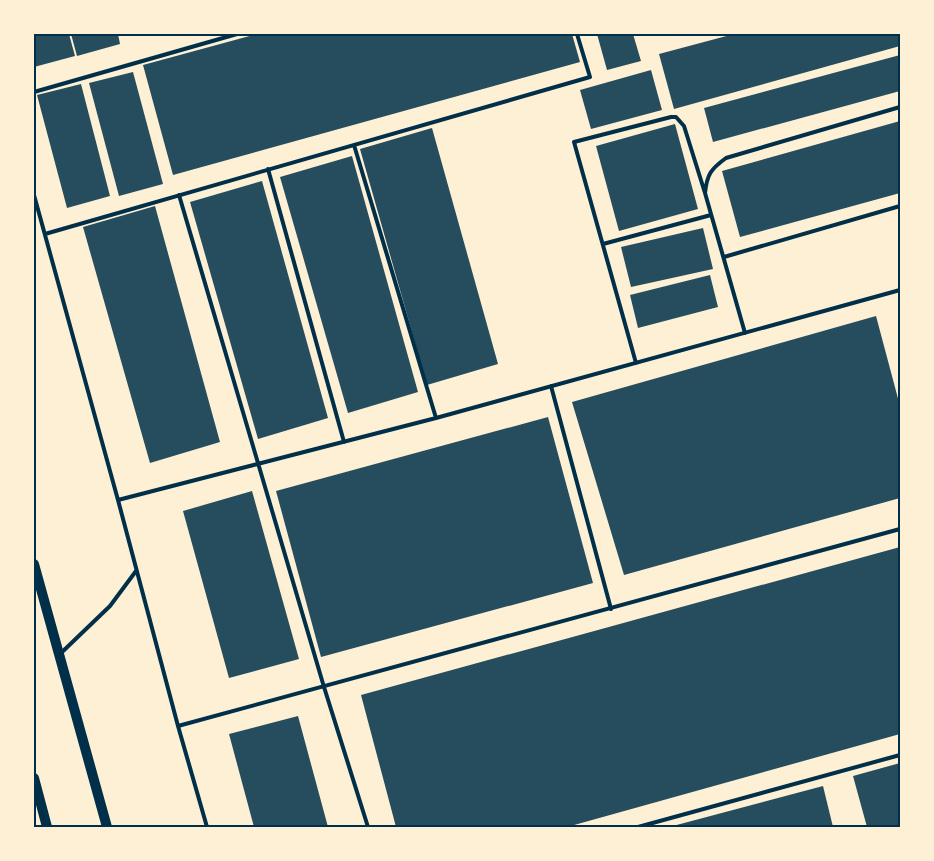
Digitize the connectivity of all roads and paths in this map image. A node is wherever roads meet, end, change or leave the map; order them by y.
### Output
1 (237, 34) edge
2 (578, 34) edge
3 (34, 92) edge
4 (900, 107) edge
5 (354, 145) junction
6 (268, 170) junction
7 (705, 194) junction
8 (179, 195) junction
9 (34, 196) edge
10 (900, 206) edge
11 (711, 215) junction
12 (44, 234) junction
13 (603, 244) junction
14 (724, 257) junction
15 (900, 290) edge
16 (745, 333) junction
17 (636, 363) junction
18 (551, 386) junction
19 (436, 418) junction
20 (344, 442) junction
21 (258, 464) junction
22 (118, 500) junction
23 (900, 529) edge
24 (34, 564) edge
25 (136, 571) junction
26 (611, 608) junction
27 (59, 655) junction
28 (324, 686) junction
29 (178, 726) junction
30 (900, 755) edge
31 (34, 778) edge
32 (47, 827) edge
33 (107, 827) edge
34 (207, 827) edge
35 (368, 827) edge
36 (638, 827) edge

1 - 3 lane
2 - 5 lane
4 - 7 lane
5 - 6 lane
5 - 19 lane
6 - 8 lane
6 - 20 lane
7 - 11 lane
7 - 13 lane
8 - 12 lane
8 - 21 lane
9 - 12 lane
10 - 14 lane
11 - 13 lane
11 - 14 lane
12 - 22 lane
13 - 17 lane
14 - 16 lane
15 - 16 lane
16 - 17 lane
17 - 18 lane
18 - 19 lane
18 - 26 lane
19 - 20 lane
20 - 21 lane
21 - 22 lane
21 - 28 lane
22 - 25 lane
23 - 26 lane
24 - 27 main road
25 - 27 lane
25 - 29 lane
26 - 28 lane
27 - 33 main road
28 - 29 lane
28 - 35 lane
29 - 34 lane
30 - 36 lane
31 - 32 main road

